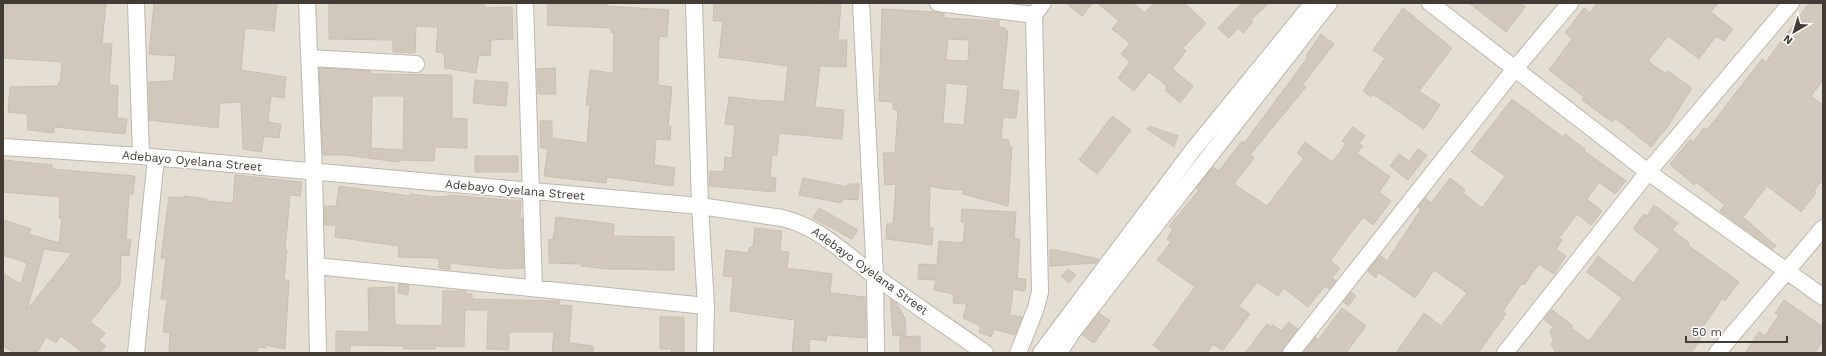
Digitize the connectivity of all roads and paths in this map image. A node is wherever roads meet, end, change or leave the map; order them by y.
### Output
1 (136, 3) edge
2 (307, 3) edge
3 (525, 3) edge
4 (694, 3) edge
5 (861, 3) edge
6 (938, 3) edge
7 (1313, 3) edge
8 (1329, 3) edge
9 (1430, 3) edge
10 (1570, 3) edge
11 (1791, 3) edge
12 (1039, 9) edge
13 (310, 58) junction
14 (416, 64) dead end
15 (1514, 70) junction
16 (1244, 99) junction
17 (3, 147) edge
18 (148, 157) junction
19 (314, 172) junction
20 (1648, 172) junction
21 (530, 191) junction
22 (700, 206) junction
23 (1823, 228) edge
24 (316, 266) junction
25 (1787, 270) junction
26 (875, 276) junction
27 (534, 288) junction
28 (1823, 297) edge
29 (706, 306) junction
30 (136, 353) edge
31 (318, 353) edge
32 (705, 353) edge
33 (876, 353) edge
34 (985, 353) edge
35 (1018, 353) edge
36 (1041, 353) edge
37 (1059, 353) edge
38 (1291, 353) edge
39 (1505, 353) edge
40 (1717, 353) edge

1 - 18 street
2 - 13 street
3 - 21 street
4 - 22 street
5 - 26 street
6 - 12 street
7 - 16 street
8 - 16 street
9 - 15 street
10 - 15 street
11 - 20 street
12 - 35 street
13 - 14 street
13 - 19 street
15 - 20 street
15 - 38 street
16 - 36 street
16 - 37 street
17 - 18 street, Adebayo Oyelana Street
18 - 19 street, Adebayo Oyelana Street
18 - 30 street
19 - 21 street, Adebayo Oyelana Street
19 - 24 street
20 - 25 street
20 - 39 street
21 - 22 street, Adebayo Oyelana Street
21 - 27 street
22 - 26 street, Adebayo Oyelana Street
22 - 29 street
23 - 25 street
24 - 27 street
24 - 31 street
25 - 28 street
25 - 40 street
26 - 33 street
26 - 34 street, Adebayo Oyelana Street
27 - 29 street
29 - 32 street

